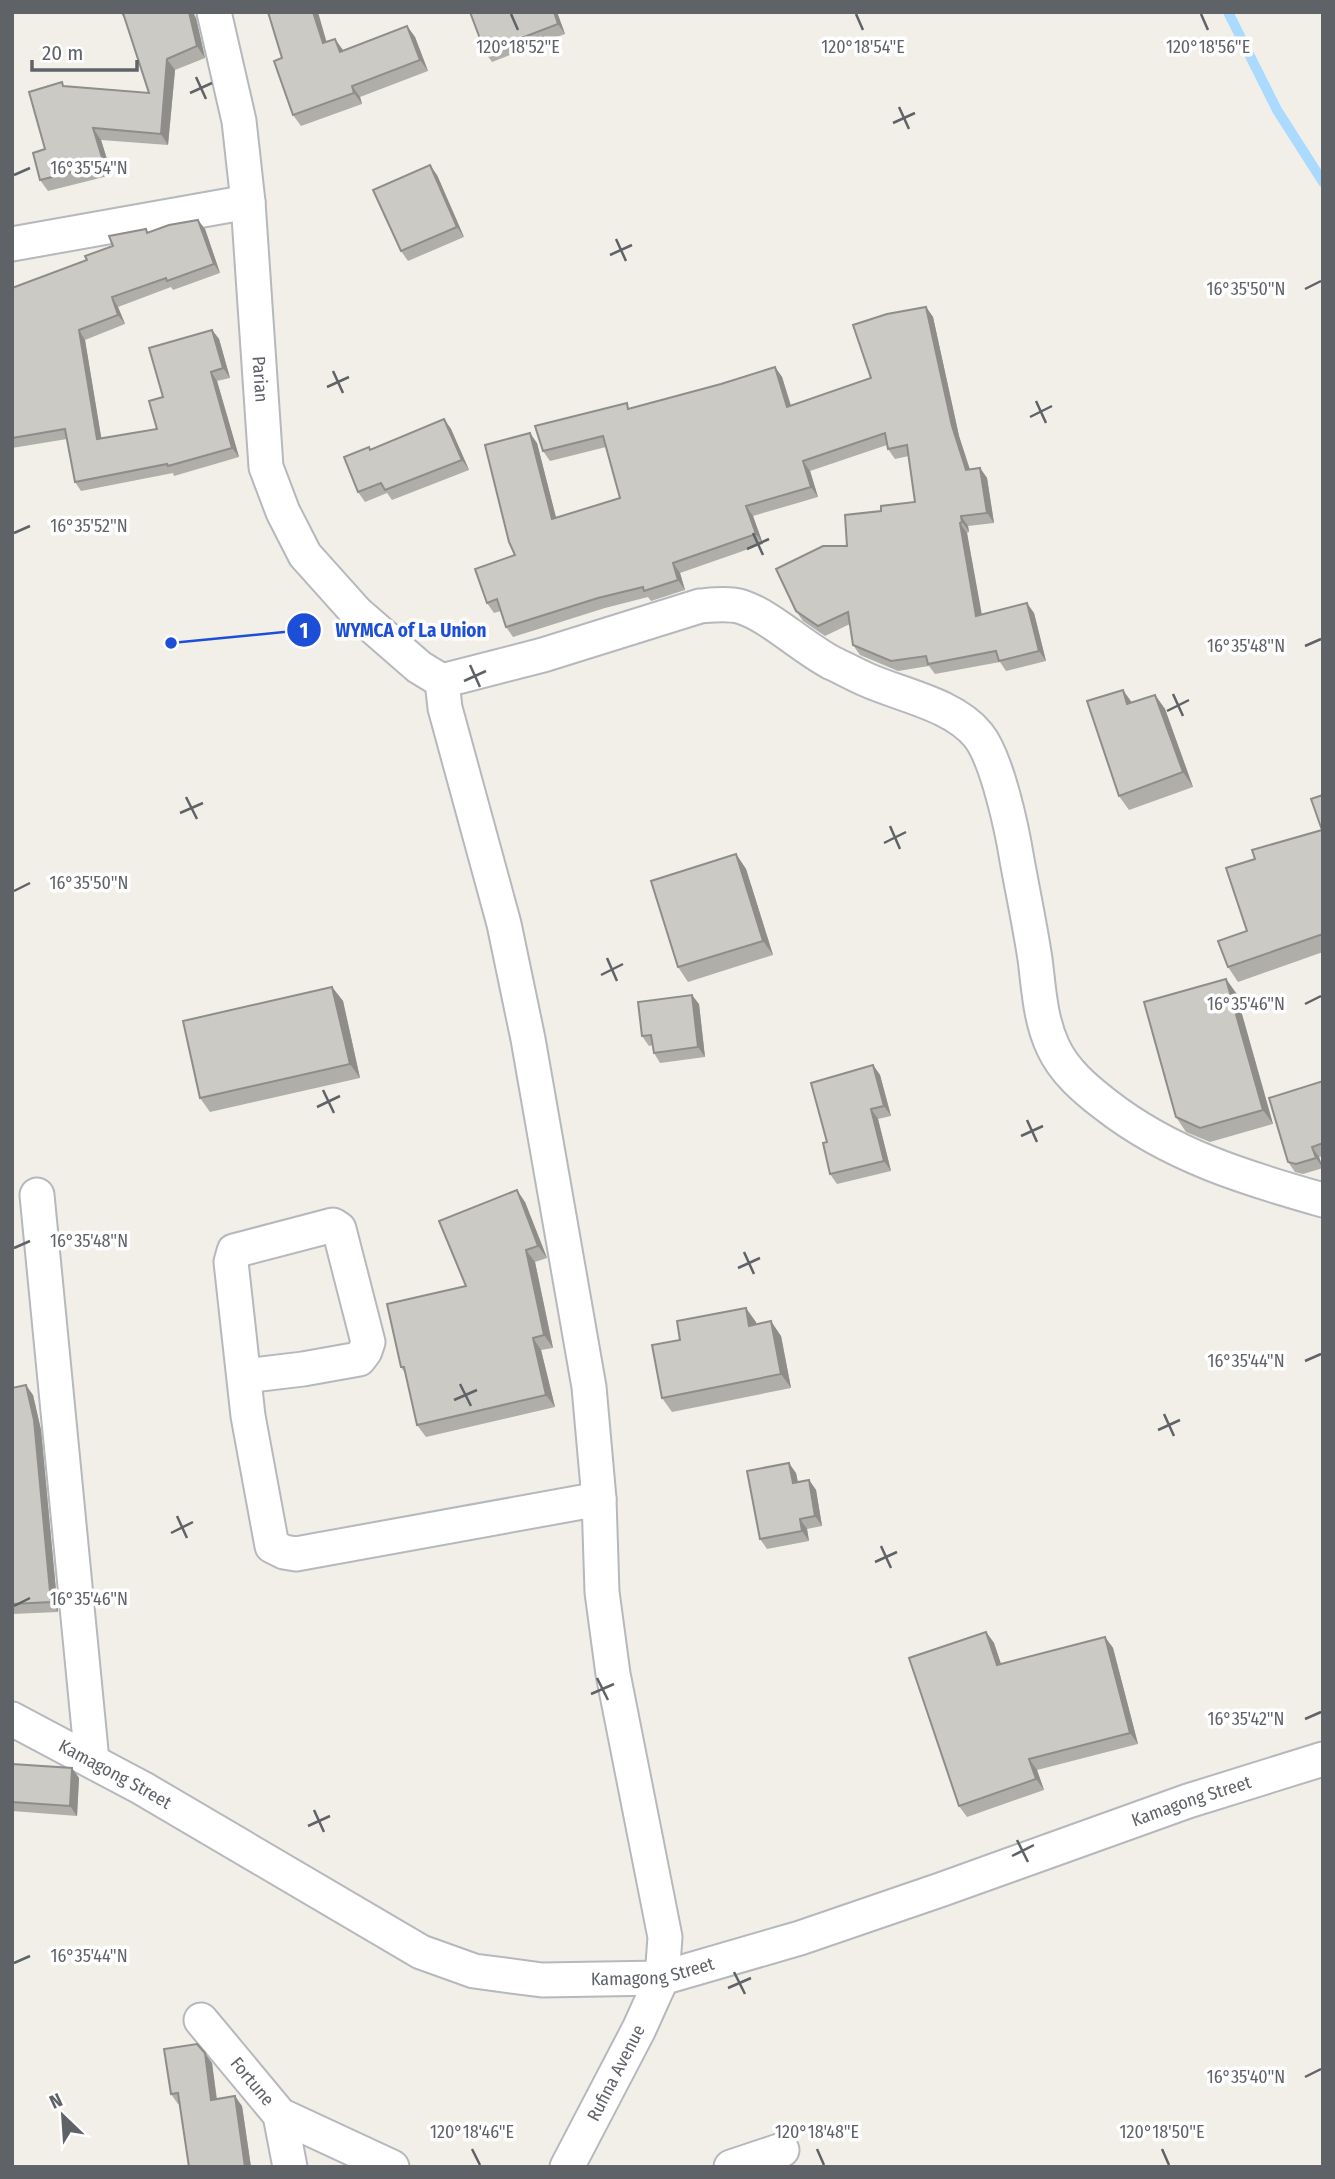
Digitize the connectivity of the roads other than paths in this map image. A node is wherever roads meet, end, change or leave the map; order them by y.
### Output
1 (214, 12) edge
2 (248, 202) junction
3 (12, 244) edge
4 (442, 681) junction
5 (37, 1195) dead end
6 (1323, 1200) edge
7 (244, 1376) junction
8 (599, 1499) junction
9 (12, 1719) edge
10 (1323, 1759) edge
11 (92, 1761) junction
12 (662, 1978) junction
13 (201, 2020) dead end
14 (280, 2115) junction
15 (782, 2150) dead end
16 (290, 2167) edge
17 (392, 2167) edge
18 (567, 2167) edge
19 (731, 2167) edge

1 - 2 street, Parian
2 - 3 street
2 - 4 street, Parian
4 - 6 street
4 - 8 street
5 - 11 street
7 - 7 street
7 - 8 street
8 - 12 street
9 - 11 street, Kamagong Street
10 - 12 street, Kamagong Street
11 - 12 street, Kamagong Street
12 - 18 street, Rufina Avenue
13 - 14 street, Fortune
14 - 16 street
14 - 17 street, Fortune
15 - 19 street

